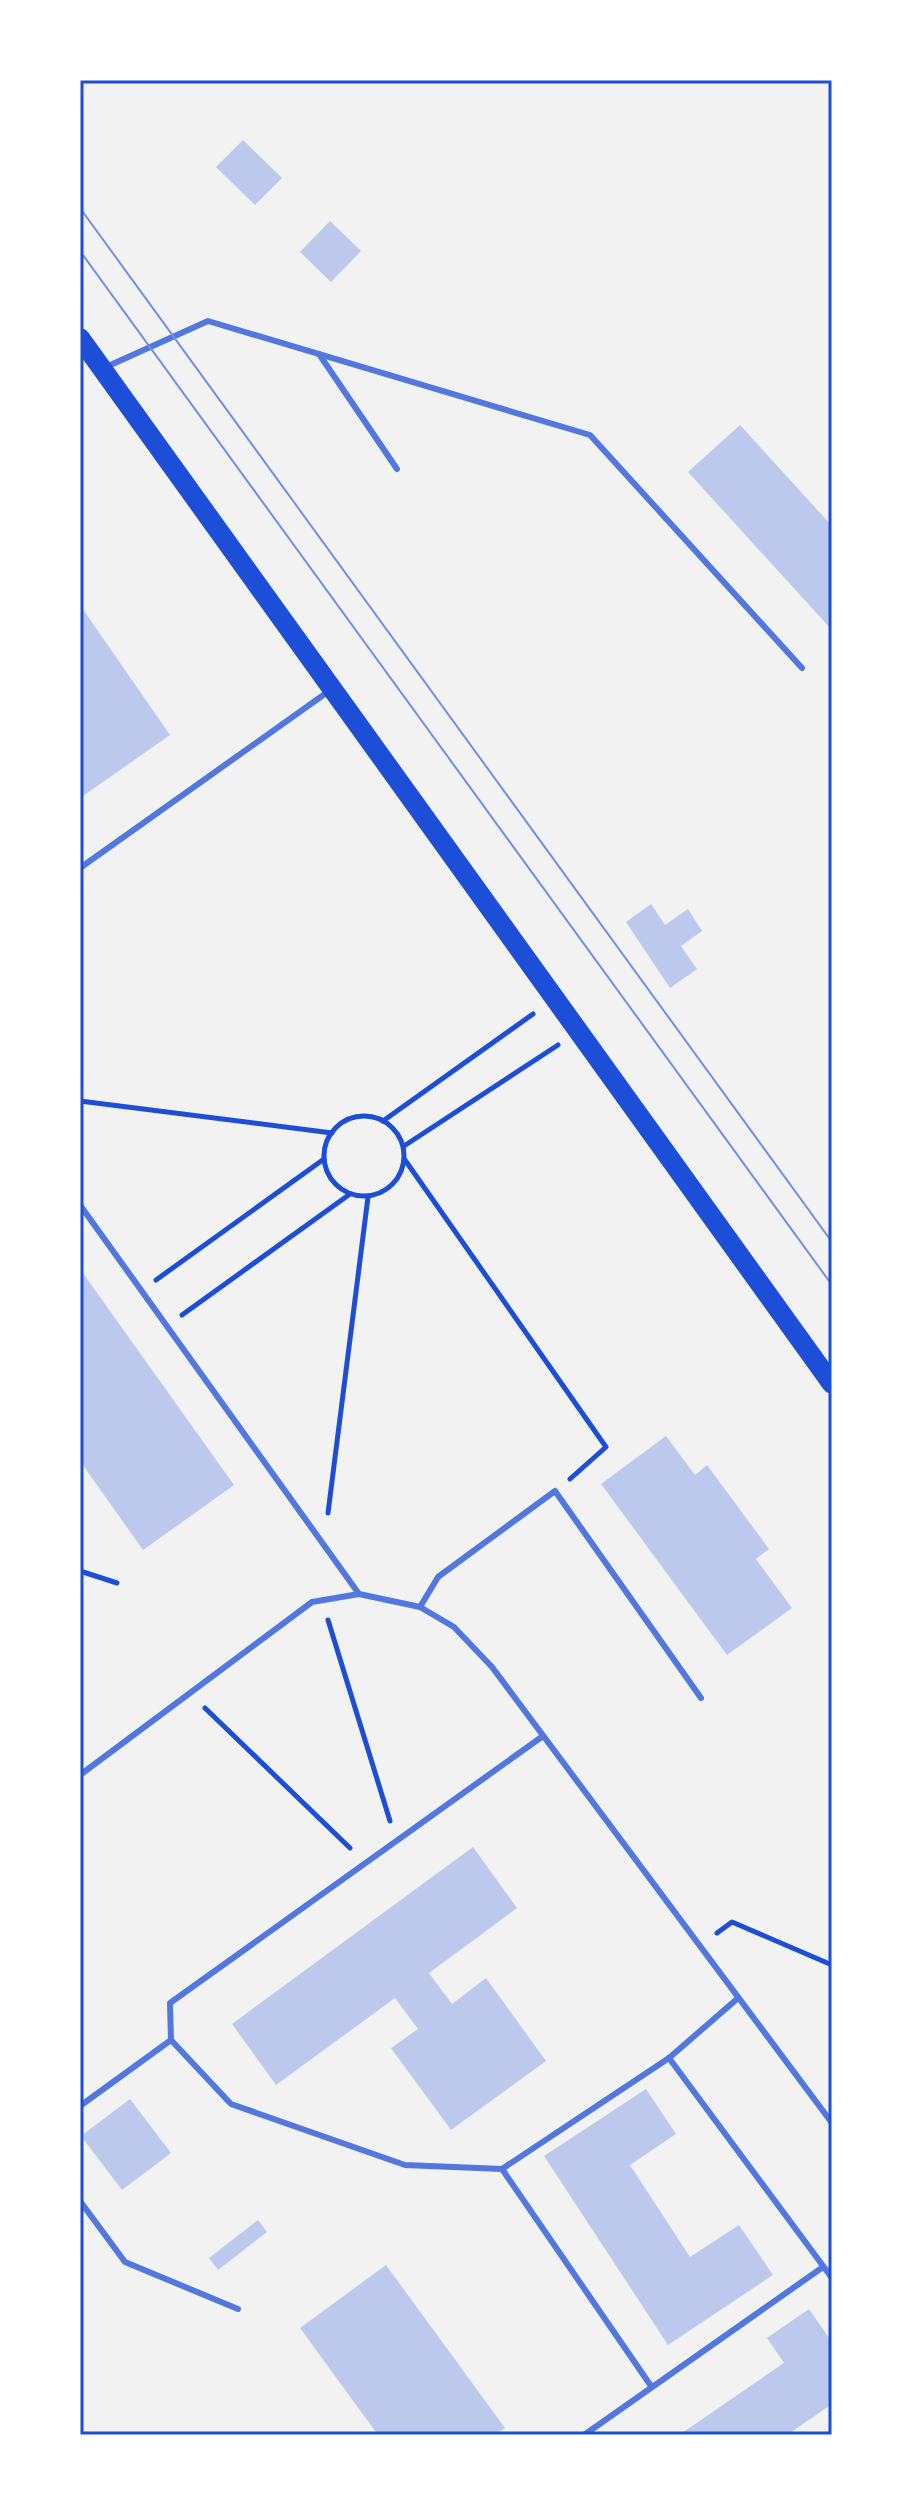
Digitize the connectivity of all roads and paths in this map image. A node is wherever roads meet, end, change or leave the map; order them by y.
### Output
1 (80, 338) edge
2 (319, 354) junction
3 (103, 369) junction
4 (397, 469) dead end
5 (802, 668) dead end
6 (332, 688) junction
7 (80, 868) edge
8 (553, 999) junction
9 (578, 1031) junction
10 (80, 1101) edge
11 (383, 1121) junction
12 (332, 1133) junction
13 (404, 1146) junction
14 (324, 1159) junction
15 (405, 1160) junction
16 (350, 1194) junction
17 (368, 1197) junction
18 (80, 1205) edge
19 (141, 1290) junction
20 (167, 1326) junction
21 (832, 1384) edge
22 (555, 1491) junction
23 (324, 1544) junction
24 (80, 1571) edge
25 (117, 1583) dead end
26 (359, 1594) junction
27 (322, 1600) junction
28 (420, 1607) junction
29 (190, 1693) junction
30 (701, 1698) dead end
31 (543, 1736) junction
32 (80, 1775) edge
33 (397, 1841) junction
34 (366, 1863) junction
35 (732, 1922) dead end
36 (832, 1965) edge
37 (737, 1999) junction
38 (171, 2040) junction
39 (669, 2058) junction
40 (80, 2106) edge
41 (832, 2123) edge
42 (502, 2169) junction
43 (80, 2201) edge
44 (823, 2267) junction
45 (832, 2278) edge
46 (238, 2309) dead end
47 (651, 2386) junction
48 (584, 2435) edge

1 - 3 main road
2 - 3 lane
2 - 4 lane
2 - 5 lane
3 - 6 main road
6 - 7 lane
6 - 8 main road
8 - 9 main road
8 - 11 path
9 - 13 path
9 - 21 main road
10 - 12 path
11 - 12 path
11 - 13 path
12 - 14 path
13 - 15 path
14 - 16 path
14 - 19 path
15 - 17 path
15 - 22 path
16 - 17 path
16 - 20 path
17 - 23 path
18 - 19 lane
19 - 20 lane
20 - 23 lane
22 - 28 lane
22 - 30 lane
23 - 26 lane
24 - 25 path
26 - 27 lane
26 - 28 lane
27 - 29 lane
27 - 33 path
28 - 31 lane
29 - 32 lane
29 - 34 path
31 - 33 lane
31 - 37 lane
33 - 34 lane
34 - 38 lane
35 - 36 path
37 - 39 lane
37 - 41 lane
38 - 40 lane
38 - 42 lane
39 - 42 lane
39 - 44 lane
42 - 47 lane
43 - 46 lane
44 - 45 lane
44 - 47 lane
47 - 48 lane

